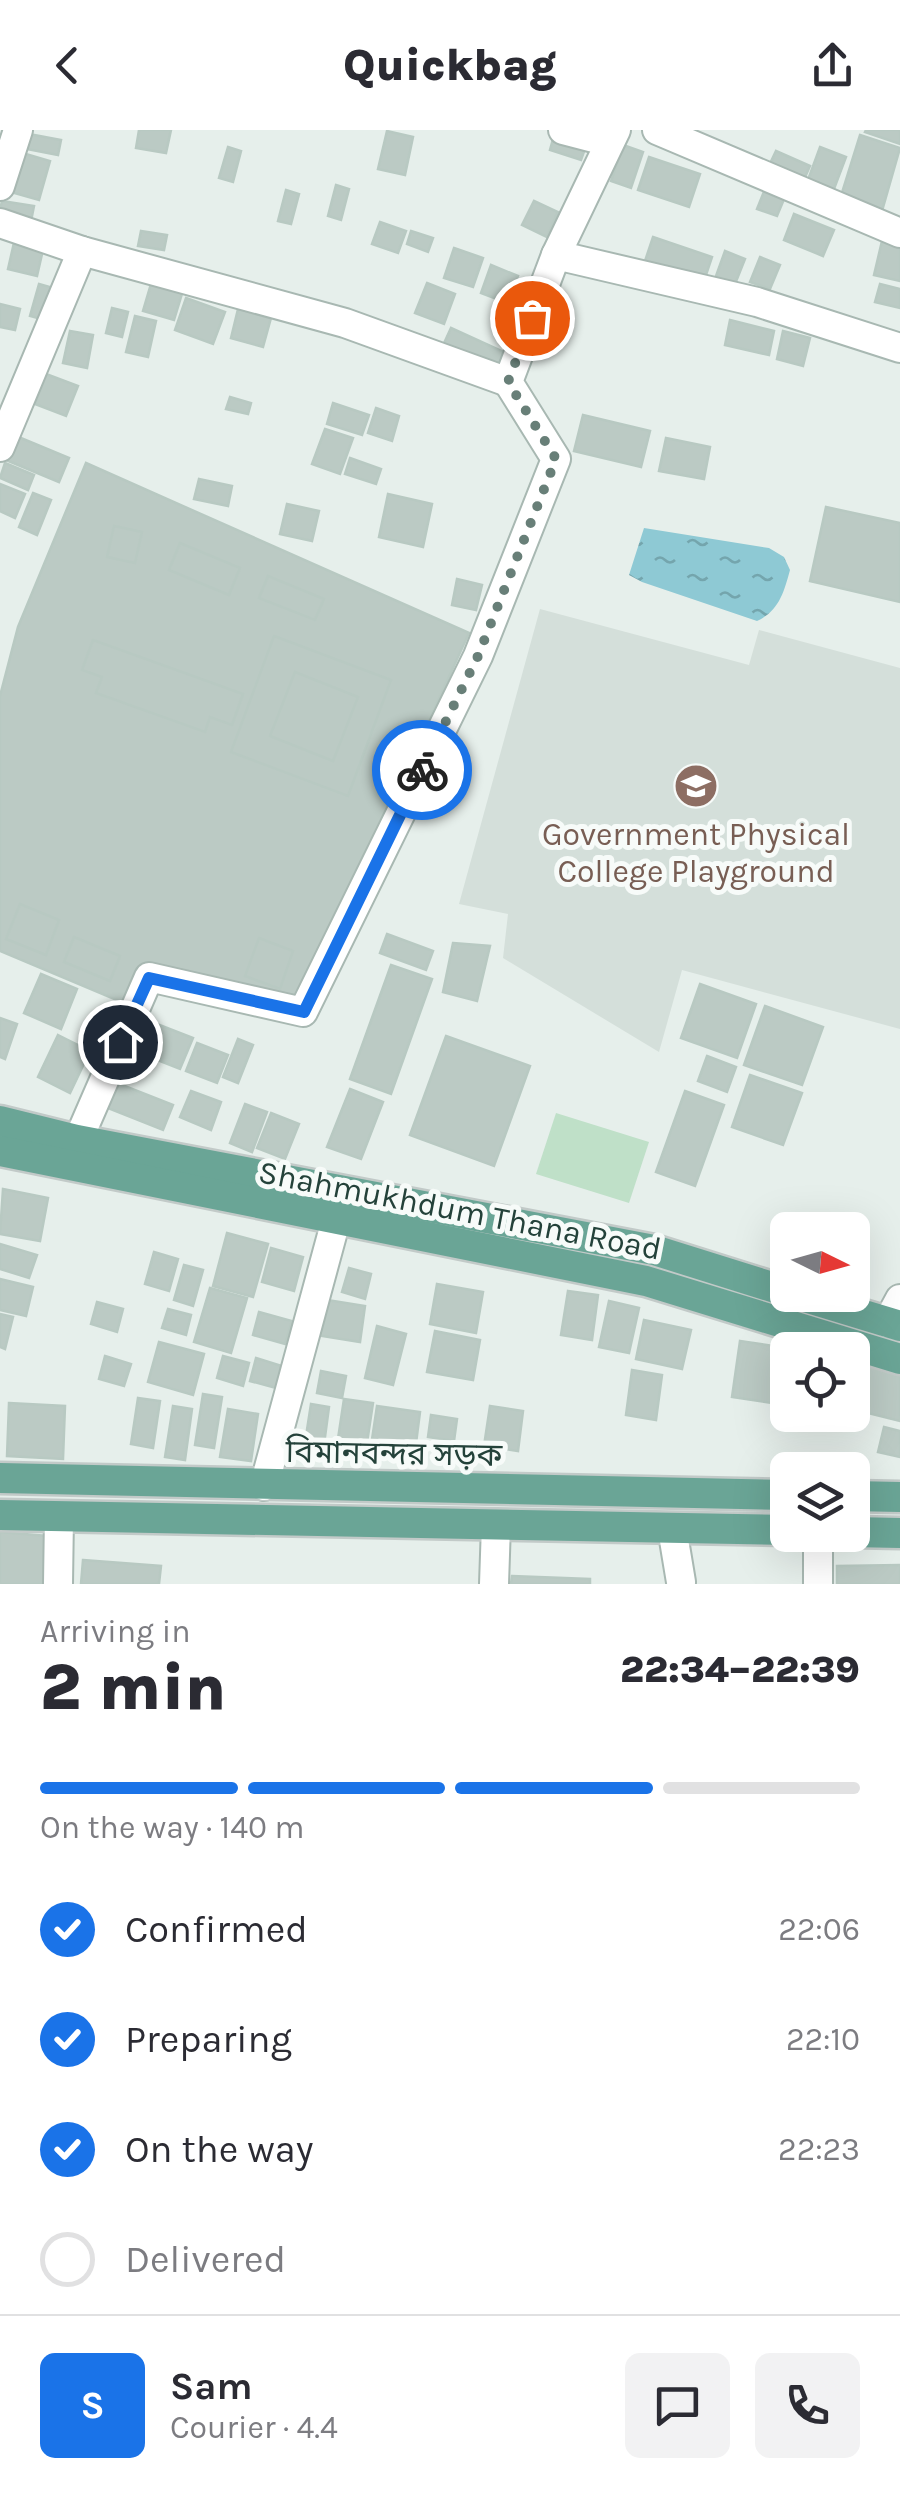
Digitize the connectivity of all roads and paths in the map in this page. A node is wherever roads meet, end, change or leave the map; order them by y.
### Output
1 (18, 130) edge
2 (563, 130) edge
3 (657, 130) edge
4 (612, 136) edge
5 (0, 186) edge
6 (0, 224) edge
7 (900, 233) edge
8 (82, 251) junction
9 (556, 255) junction
10 (900, 348) edge
11 (508, 382) junction
12 (0, 447) edge
13 (0, 1121) edge
14 (0, 1151) edge
15 (72, 1154) junction
16 (344, 1191) junction
17 (337, 1222) junction
18 (770, 1286) edge
19 (870, 1310) edge
20 (896, 1316) edge
21 (900, 1359) edge
22 (0, 1478) edge
23 (264, 1486) junction
24 (770, 1495) edge
25 (870, 1496) edge
26 (900, 1497) edge
27 (0, 1515) edge
28 (59, 1516) junction
29 (496, 1525) junction
30 (672, 1528) junction
31 (770, 1530) edge
32 (870, 1532) edge
33 (900, 1533) edge
34 (818, 1552) edge
35 (681, 1582) edge
36 (58, 1584) edge
37 (494, 1584) edge
38 (818, 1584) edge

1 - 5 street
2 - 4 street
3 - 7 street
4 - 9 street
6 - 8 street
8 - 11 street
8 - 12 street
9 - 10 street
9 - 11 street
11 - 15 street
13 - 15 main road, Shahmukhdum Thana Road
14 - 15 main road, Shahmukhdum Thana Road
15 - 16 main road, Shahmukhdum Thana Road
15 - 17 main road, Shahmukhdum Thana Road
16 - 17 street
16 - 18 main road, Shahmukhdum Thana Road
17 - 21 main road, Shahmukhdum Thana Road
17 - 23 street
19 - 20 main road
22 - 23 main road, বিমানবন্দর সড়ক
23 - 24 main road, বিমানবন্দর সড়ক
25 - 26 main road
27 - 28 main road
28 - 29 main road
28 - 36 street
29 - 30 main road
29 - 37 street
30 - 31 main road
30 - 35 street
32 - 33 main road
34 - 38 street

